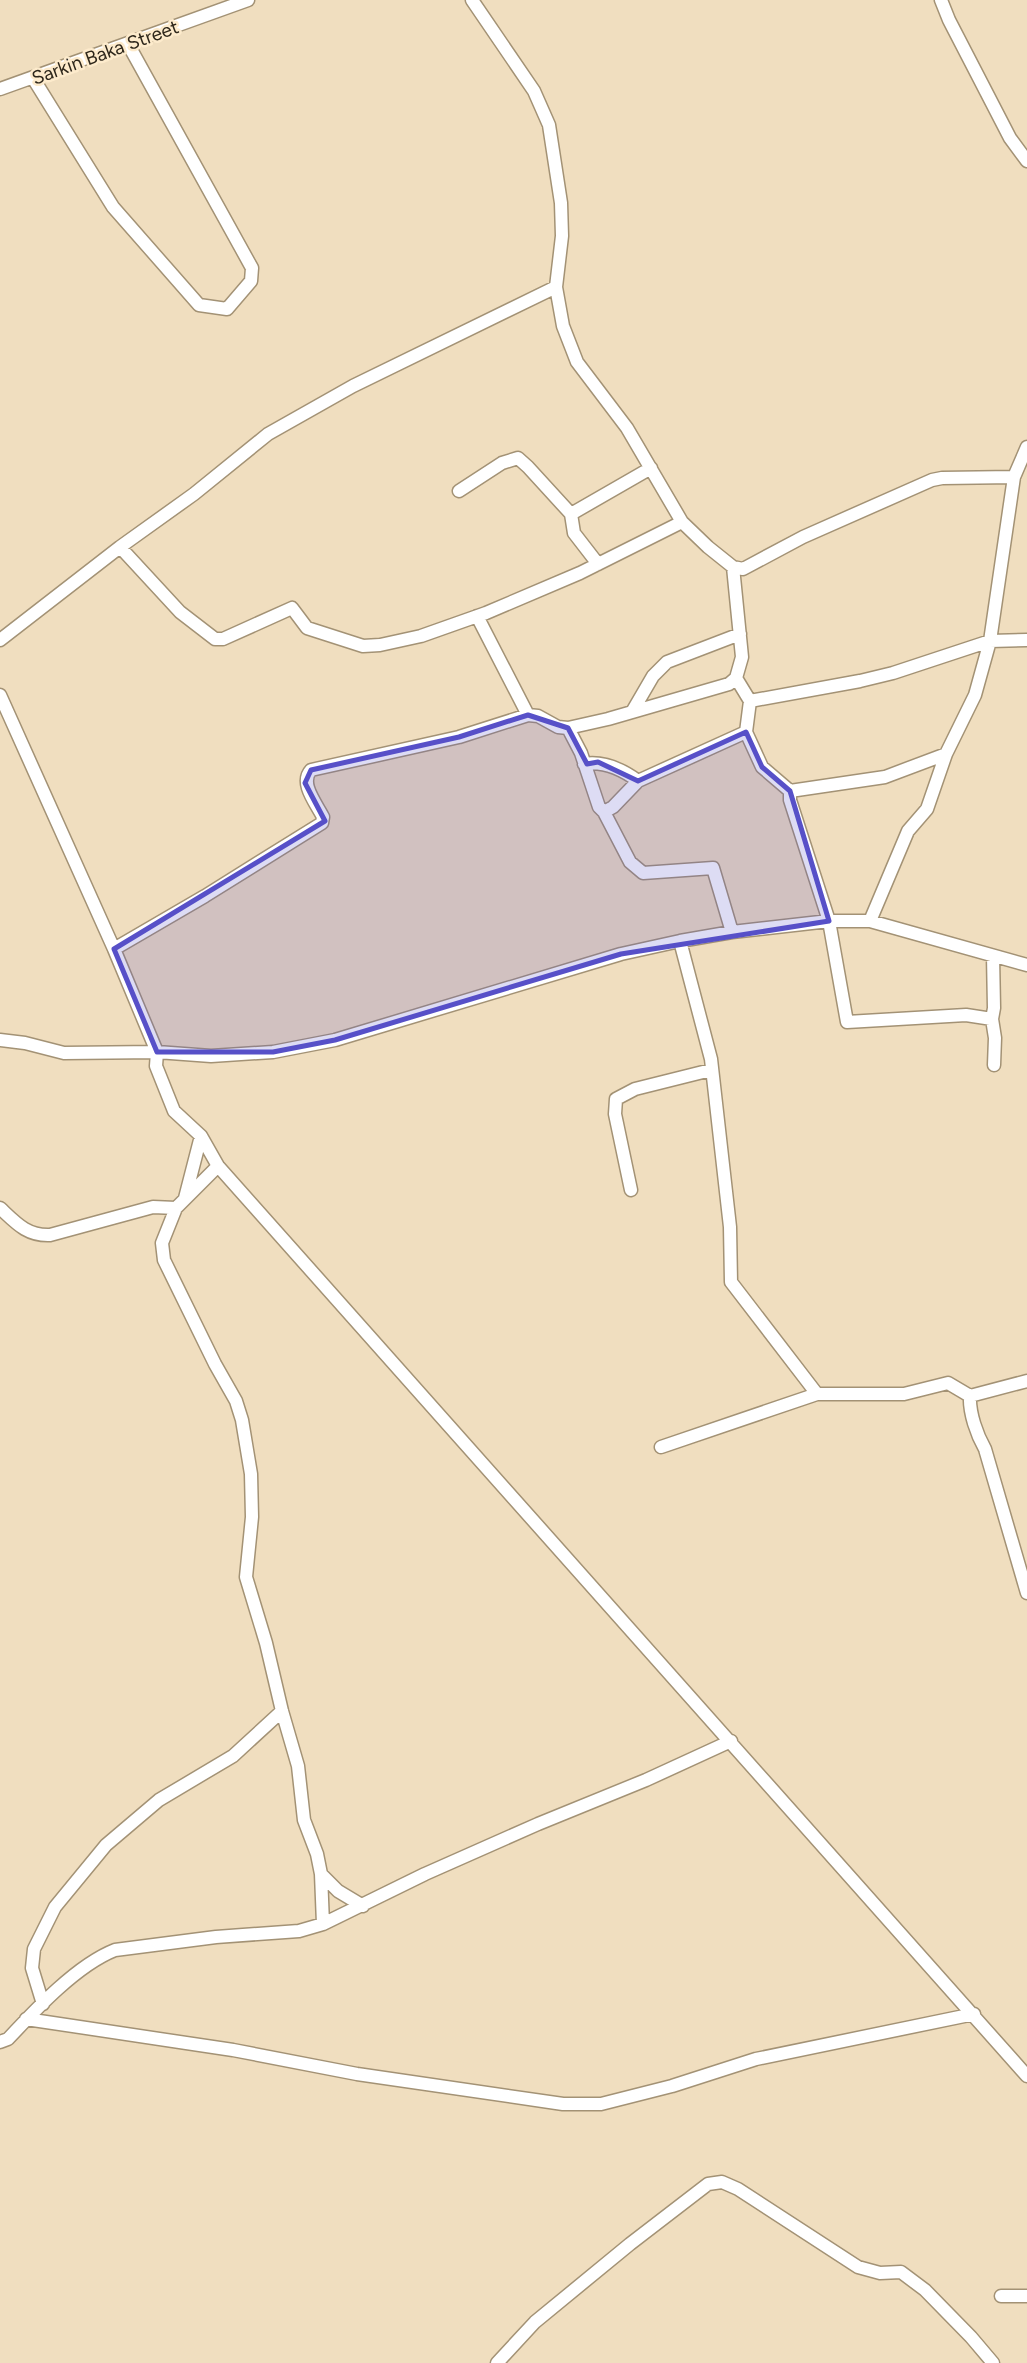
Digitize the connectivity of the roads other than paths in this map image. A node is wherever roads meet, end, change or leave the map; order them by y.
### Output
1 (248, 0) edge
2 (472, 0) edge
3 (941, 0) edge
4 (128, 44) junction
5 (33, 78) junction
6 (0, 89) edge
7 (1027, 161) edge
8 (556, 287) junction
9 (1027, 447) edge
10 (651, 468) junction
11 (1014, 477) junction
12 (459, 491) dead end
13 (571, 514) junction
14 (682, 522) junction
15 (120, 547) junction
16 (598, 564) junction
17 (733, 567) junction
18 (477, 616) junction
19 (740, 635) junction
20 (0, 640) edge
21 (1027, 640) edge
22 (990, 641) junction
23 (736, 678) junction
24 (0, 695) edge
25 (750, 701) junction
26 (632, 712) junction
27 (528, 715) junction
28 (568, 728) junction
29 (746, 732) junction
30 (946, 754) junction
31 (584, 764) junction
32 (638, 781) junction
33 (790, 791) junction
34 (604, 812) junction
35 (829, 921) junction
36 (870, 921) junction
37 (732, 932) junction
38 (680, 941) junction
39 (114, 949) junction
40 (993, 956) junction
41 (1027, 965) edge
42 (992, 1019) junction
43 (0, 1040) edge
44 (157, 1052) junction
45 (994, 1065) dead end
46 (711, 1070) junction
47 (201, 1136) junction
48 (218, 1166) junction
49 (631, 1189) dead end
50 (180, 1203) junction
51 (0, 1208) edge
52 (1027, 1381) edge
53 (817, 1394) junction
54 (970, 1396) junction
55 (661, 1447) dead end
56 (1027, 1593) edge
57 (282, 1711) junction
58 (731, 1741) junction
59 (321, 1874) junction
60 (363, 1906) junction
61 (323, 1924) junction
62 (43, 2004) junction
63 (974, 2014) junction
64 (26, 2019) junction
65 (0, 2042) edge
66 (1027, 2076) edge
67 (1001, 2296) dead end
68 (1027, 2296) edge
69 (497, 2363) edge
70 (993, 2363) edge

1 - 4 street, Sarkin Baka Street
2 - 8 street
3 - 7 street
4 - 5 street, Sarkin Baka Street
4 - 5 street
5 - 6 street, Sarkin Baka Street
8 - 10 street
8 - 15 street
9 - 11 street
10 - 13 street
10 - 14 street
11 - 17 street
11 - 22 street
12 - 13 street
13 - 16 street
14 - 16 street
14 - 17 street
15 - 18 street
15 - 20 street
16 - 18 street
17 - 19 street
18 - 27 street
19 - 23 street
19 - 26 street
21 - 22 street
22 - 25 street
22 - 30 street
23 - 25 street
23 - 26 street
24 - 39 street
25 - 29 street
26 - 28 street
27 - 28 street
27 - 39 street
28 - 31 street
29 - 32 street
29 - 33 street
30 - 33 street
30 - 36 street
31 - 32 street
31 - 34 street
32 - 34 street
33 - 35 street
34 - 37 street
35 - 36 street
35 - 37 street
35 - 42 street
36 - 40 street
37 - 38 street
38 - 44 street
38 - 46 street
39 - 44 street
40 - 41 street
40 - 42 street
42 - 45 street
43 - 44 street
44 - 47 street
46 - 49 street
46 - 53 street
47 - 48 street
47 - 50 street
48 - 50 street
48 - 58 street
50 - 51 street
50 - 57 street
52 - 54 street
53 - 54 street
53 - 55 street
54 - 56 street
57 - 59 street
57 - 62 street
58 - 60 street
58 - 63 street
59 - 60 street
59 - 61 street
60 - 61 street
61 - 62 street
62 - 64 street
63 - 64 street
63 - 66 street
64 - 65 street
67 - 68 street
69 - 70 street

